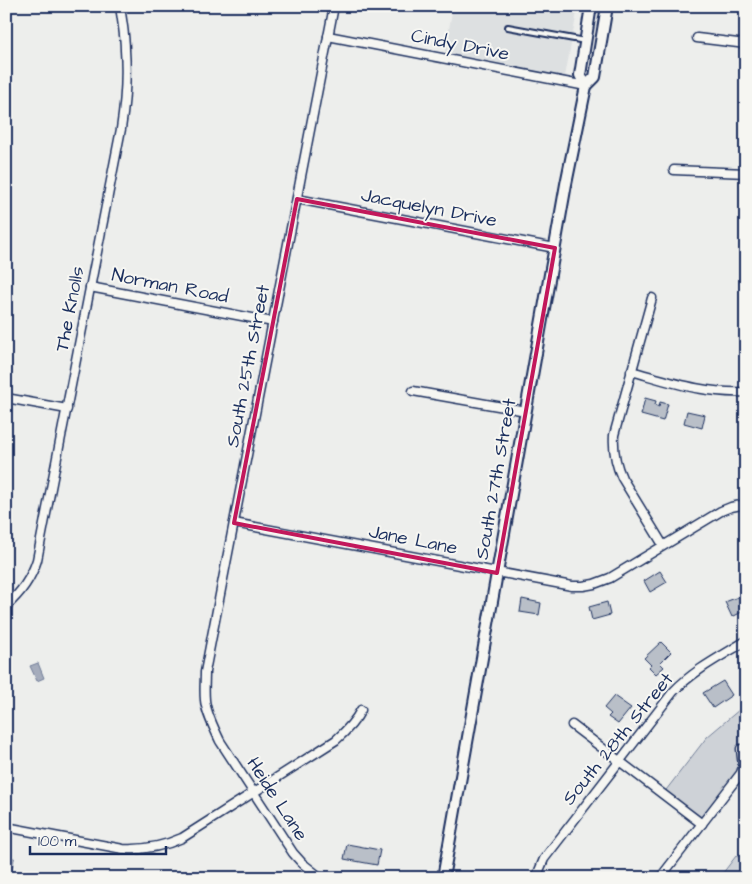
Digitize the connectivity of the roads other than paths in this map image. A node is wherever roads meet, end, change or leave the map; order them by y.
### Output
1 (120, 6) edge
2 (334, 6) edge
3 (592, 6) edge
4 (607, 6) edge
5 (508, 26) dead end
6 (328, 36) junction
7 (697, 38) dead end
8 (585, 41) junction
9 (746, 44) edge
10 (586, 86) junction
11 (674, 170) dead end
12 (746, 172) edge
13 (297, 199) junction
14 (555, 248) junction
15 (90, 287) junction
16 (652, 298) dead end
17 (273, 322) junction
18 (631, 371) junction
19 (413, 390) dead end
20 (746, 392) edge
21 (6, 398) edge
22 (66, 410) junction
23 (526, 411) junction
24 (746, 504) edge
25 (234, 523) junction
26 (663, 545) junction
27 (497, 573) junction
28 (6, 606) edge
29 (746, 641) edge
30 (362, 710) dead end
31 (572, 725) dead end
32 (215, 731) joint
33 (741, 749) dead end
34 (620, 761) junction
35 (253, 793) junction
36 (702, 824) junction
37 (6, 827) edge
38 (321, 878) edge
39 (443, 878) edge
40 (536, 878) edge
41 (660, 878) edge

1 - 15 street, The Knolls
2 - 6 street, South 25th Street
3 - 8 main road, South 27th Street
4 - 10 main road, South 27th Street
5 - 8 lane
6 - 10 street, Cindy Drive
6 - 13 street, South 25th Street
7 - 9 street
8 - 10 main road, South 27th Street
10 - 14 main road, South 27th Street
11 - 12 street
13 - 14 street, Jacquelyn Drive
13 - 17 street, South 25th Street
14 - 23 main road, South 27th Street
15 - 17 street, Norman Road
15 - 22 street, The Knolls
16 - 18 street
17 - 25 street, South 25th Street
18 - 20 street
18 - 26 street
19 - 23 street
21 - 22 street
22 - 28 street, The Knolls
23 - 27 main road, South 27th Street
24 - 26 street, Jane Lane
25 - 27 street, Jane Lane
25 - 32 street, South 25th Street
26 - 27 street, Jane Lane
27 - 39 main road, South 27th Street
29 - 34 street, South 28th Street
30 - 35 street
31 - 34 street
32 - 35 street, Heide Lane
33 - 36 street
34 - 36 street
34 - 40 street, South 28th Street
35 - 37 street
35 - 38 street, Heide Lane
36 - 41 street

